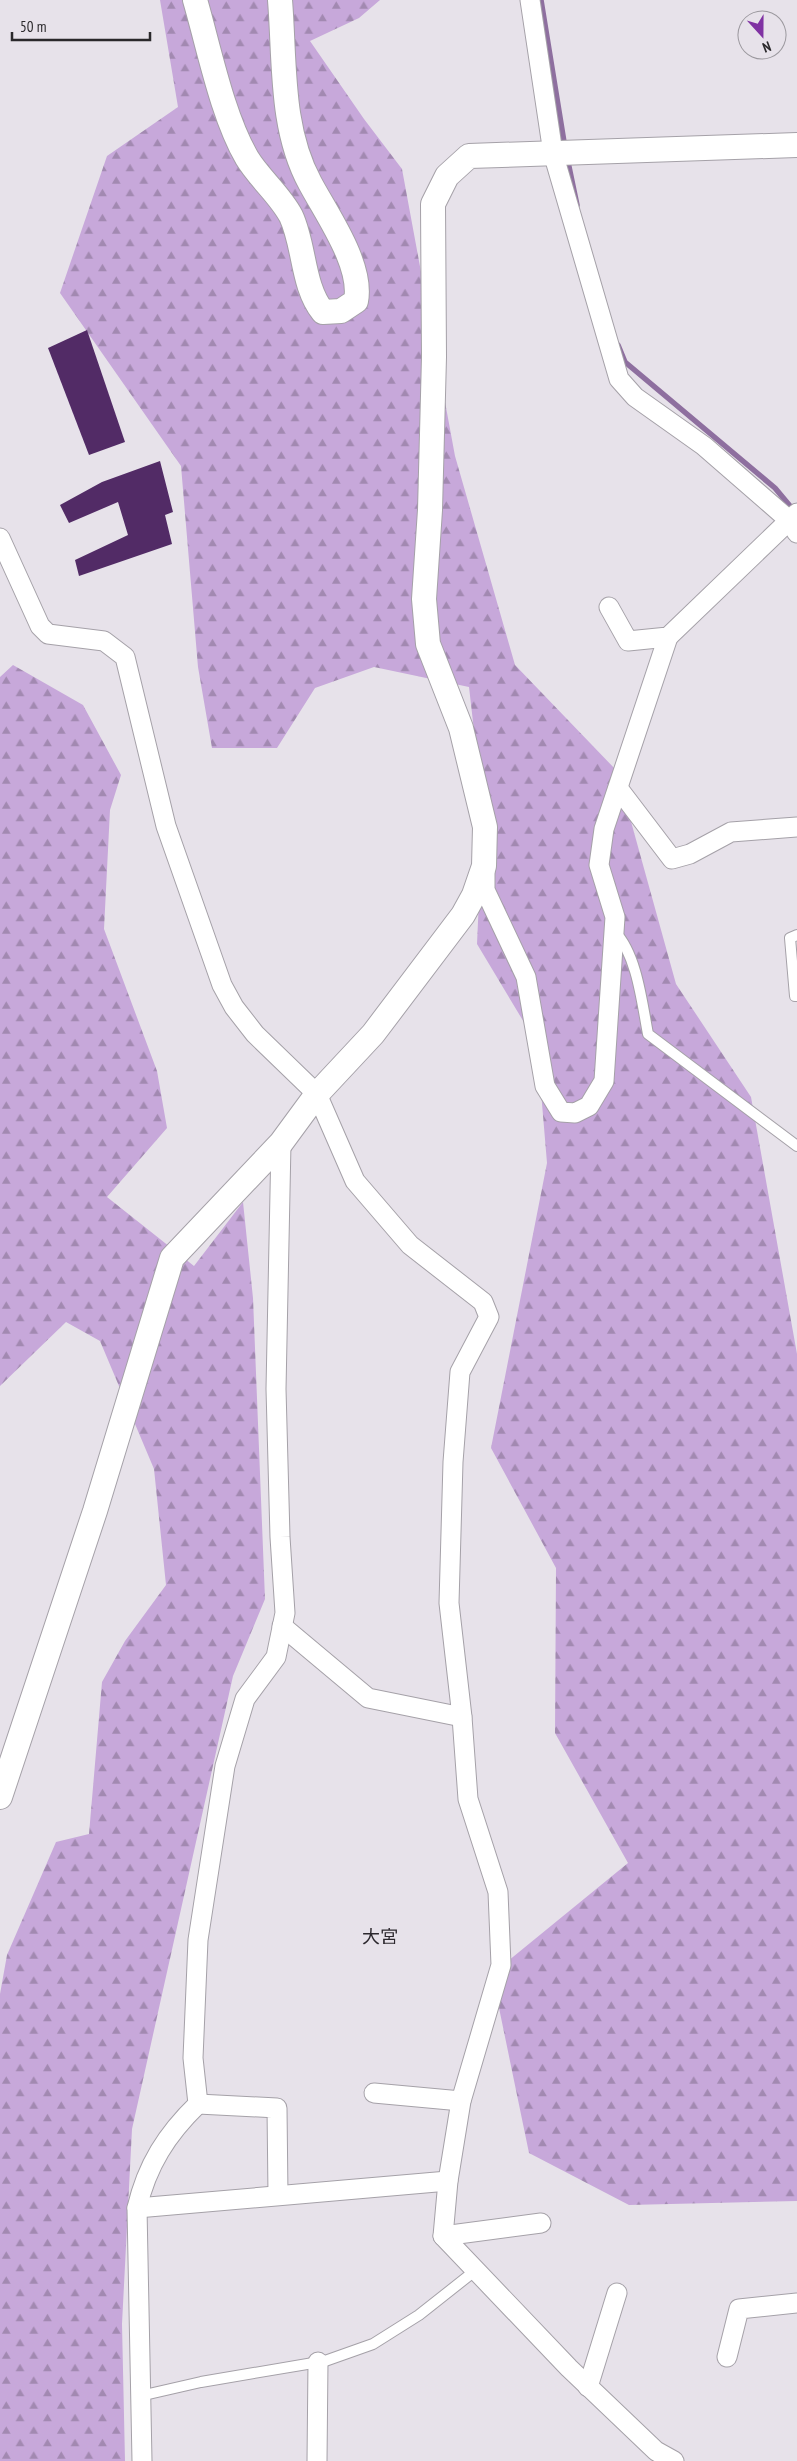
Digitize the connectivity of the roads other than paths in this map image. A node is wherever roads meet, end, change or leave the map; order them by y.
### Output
1 (195, 0) edge
2 (280, 0) edge
3 (530, 0) edge
4 (797, 145) edge
5 (553, 153) junction
6 (794, 522) edge
7 (0, 538) edge
8 (610, 607) dead end
9 (668, 637) junction
10 (618, 788) junction
11 (797, 827) edge
12 (484, 866) junction
13 (614, 931) junction
14 (797, 935) edge
15 (797, 996) edge
16 (317, 1094) junction
17 (281, 1143) junction
18 (797, 1146) edge
19 (282, 1626) junction
20 (462, 1717) junction
21 (0, 1798) edge
22 (374, 2094) dead end
23 (461, 2101) junction
24 (198, 2104) junction
25 (448, 2181) junction
26 (278, 2195) junction
27 (137, 2208) junction
28 (541, 2222) dead end
29 (443, 2236) junction
30 (476, 2270) junction
31 (617, 2293) dead end
32 (797, 2303) edge
33 (728, 2357) dead end
34 (318, 2362) junction
35 (588, 2387) junction
36 (140, 2396) junction
37 (142, 2461) edge
38 (317, 2461) edge
39 (674, 2461) edge

1 - 2 street
3 - 5 street
4 - 5 street
5 - 6 street
5 - 12 street
6 - 9 street
7 - 16 street
8 - 9 street
9 - 10 street
10 - 11 street
10 - 13 street
12 - 13 street
12 - 16 street
13 - 18 lane
14 - 15 lane
16 - 17 street
16 - 20 street
17 - 19 street
17 - 21 street
19 - 20 street
19 - 24 street
20 - 23 street
22 - 23 street
23 - 25 street
24 - 26 street
24 - 27 street
25 - 26 street
25 - 29 street
26 - 27 street
27 - 36 street
28 - 29 street
29 - 30 street
30 - 34 lane
30 - 35 street
31 - 35 street
32 - 33 street
34 - 36 lane
34 - 38 street
35 - 39 street
36 - 37 street

